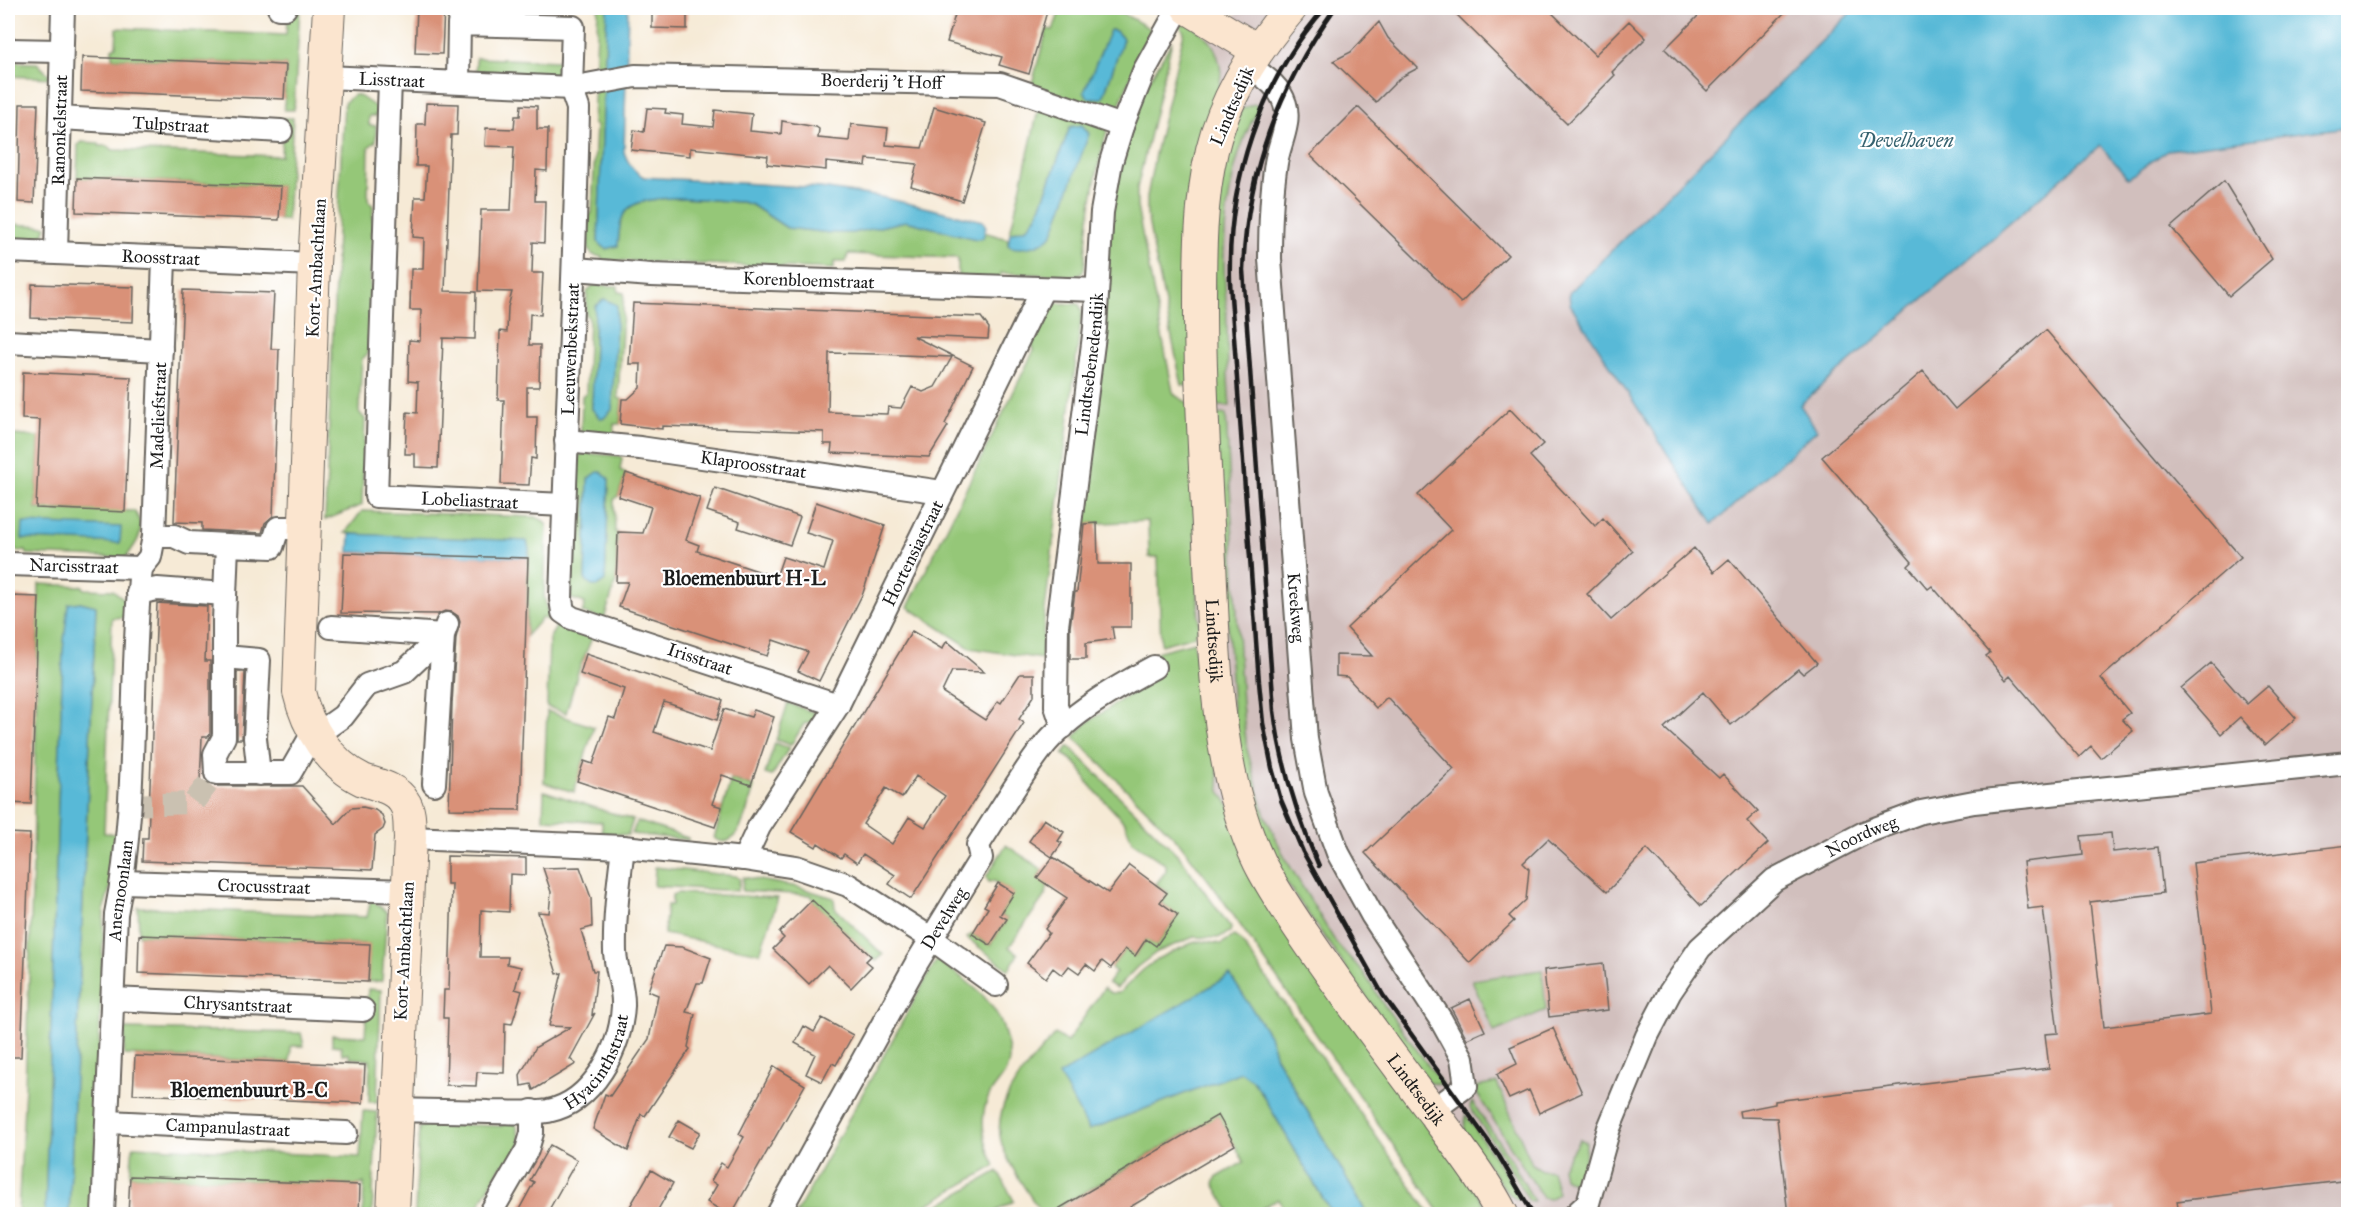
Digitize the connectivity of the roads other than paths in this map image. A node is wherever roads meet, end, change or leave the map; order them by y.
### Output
1 (63, 8) edge
2 (279, 8) edge
3 (285, 8) edge
4 (329, 8) edge
5 (1291, 8) edge
6 (1188, 13) edge
7 (8, 50) edge
8 (60, 51) junction
9 (1252, 57) junction
10 (635, 76) joint
11 (326, 77) junction
12 (390, 81) junction
13 (458, 82) junction
14 (571, 88) junction
15 (60, 118) junction
16 (1122, 126) junction
17 (280, 131) dead end
18 (8, 251) edge
19 (56, 252) junction
20 (164, 259) junction
21 (314, 264) junction
22 (575, 270) junction
23 (1043, 289) junction
24 (1097, 290) junction
25 (8, 342) edge
26 (161, 350) junction
27 (566, 441) junction
28 (942, 492) junction
29 (564, 505) junction
30 (304, 528) junction
31 (154, 536) junction
32 (227, 545) junction
33 (8, 564) edge
34 (141, 568) junction
35 (138, 593) junction
36 (225, 594) junction
37 (563, 612) joint
38 (331, 627) dead end
39 (445, 629) junction
40 (225, 657) junction
41 (1154, 667) dead end
42 (225, 699) junction
43 (257, 699) junction
44 (838, 705) junction
45 (1063, 727) junction
46 (316, 735) junction
47 (2349, 762) edge
48 (260, 774) junction
49 (434, 784) dead end
50 (410, 838) junction
51 (623, 847) junction
52 (744, 859) junction
53 (123, 882) junction
54 (407, 891) junction
55 (932, 939) junction
56 (996, 985) dead end
57 (112, 999) junction
58 (363, 1010) dead end
59 (398, 1110) junction
60 (532, 1111) junction
61 (1432, 1111) junction
62 (108, 1122) junction
63 (346, 1132) dead end
64 (103, 1215) edge
65 (393, 1215) edge
66 (490, 1215) edge
67 (778, 1215) edge
68 (1502, 1215) edge
69 (1576, 1215) edge

1 - 8 street, Ranonkelstraat
2 - 3 street
4 - 11 main road, Kort-Ambachtlaan
5 - 9 main road, Lindtsedijk
6 - 9 main road
6 - 16 street, Lindtsebenedendijk
7 - 8 street
8 - 15 street, Ranonkelstraat
9 - 61 main road, Lindtsedijk
9 - 61 street, Kreekweg
10 - 14 street, Lisstraat
10 - 16 street, Boerderij 't Hoff
11 - 12 street, Lisstraat
11 - 21 main road, Kort-Ambachtlaan
12 - 13 street, Lisstraat
12 - 29 street, Lobeliastraat
13 - 14 street, Lisstraat
13 - 14 street
14 - 22 street, Leeuwenbekstraat
15 - 17 street, Tulpstraat
15 - 19 street, Ranonkelstraat
16 - 24 street, Lindtsebenedendijk
18 - 19 street, Roosstraat
19 - 20 street, Roosstraat
20 - 21 street, Roosstraat
20 - 26 street, Madeliefstraat
21 - 30 main road, Kort-Ambachtlaan
22 - 23 street, Korenbloemstraat
22 - 27 street, Leeuwenbekstraat
23 - 24 street
23 - 28 street, Hortensiastraat
24 - 45 street, Lindtsebenedendijk
25 - 26 street
26 - 31 street, Madeliefstraat
27 - 28 street, Klaproosstraat
27 - 29 street, Leeuwenbekstraat
28 - 44 street, Hortensiastraat
29 - 37 street, Leeuwenbekstraat
30 - 32 street
30 - 46 main road, Kort-Ambachtlaan
31 - 32 street
31 - 34 street, Madeliefstraat
32 - 36 street
33 - 34 street, Narcisstraat
34 - 35 street, Anemoonlaan
35 - 36 street
35 - 53 street, Anemoonlaan
36 - 40 street
37 - 44 street, Irisstraat
38 - 39 street
39 - 46 street
39 - 49 street
40 - 42 street
40 - 43 street
41 - 45 street, Develweg
42 - 43 street
42 - 48 street
43 - 48 street
44 - 52 street, Hortensiastraat
45 - 55 street, Develweg
46 - 48 street
46 - 50 main road, Kort-Ambachtlaan
47 - 69 street, Noordweg
50 - 51 street
50 - 54 main road, Kort-Ambachtlaan
51 - 52 street
51 - 60 street, Hyacinthstraat
52 - 55 street
53 - 54 street, Crocusstraat
53 - 57 street, Anemoonlaan
54 - 59 main road, Kort-Ambachtlaan
55 - 56 street
55 - 67 street, Develweg
57 - 58 street, Chrysantstraat
57 - 62 street, Anemoonlaan
59 - 60 street, Hyacinthstraat
59 - 65 main road, Kort-Ambachtlaan
60 - 66 street
61 - 68 main road, Lindtsedijk
62 - 63 street, Campanulastraat
62 - 64 street, Anemoonlaan

